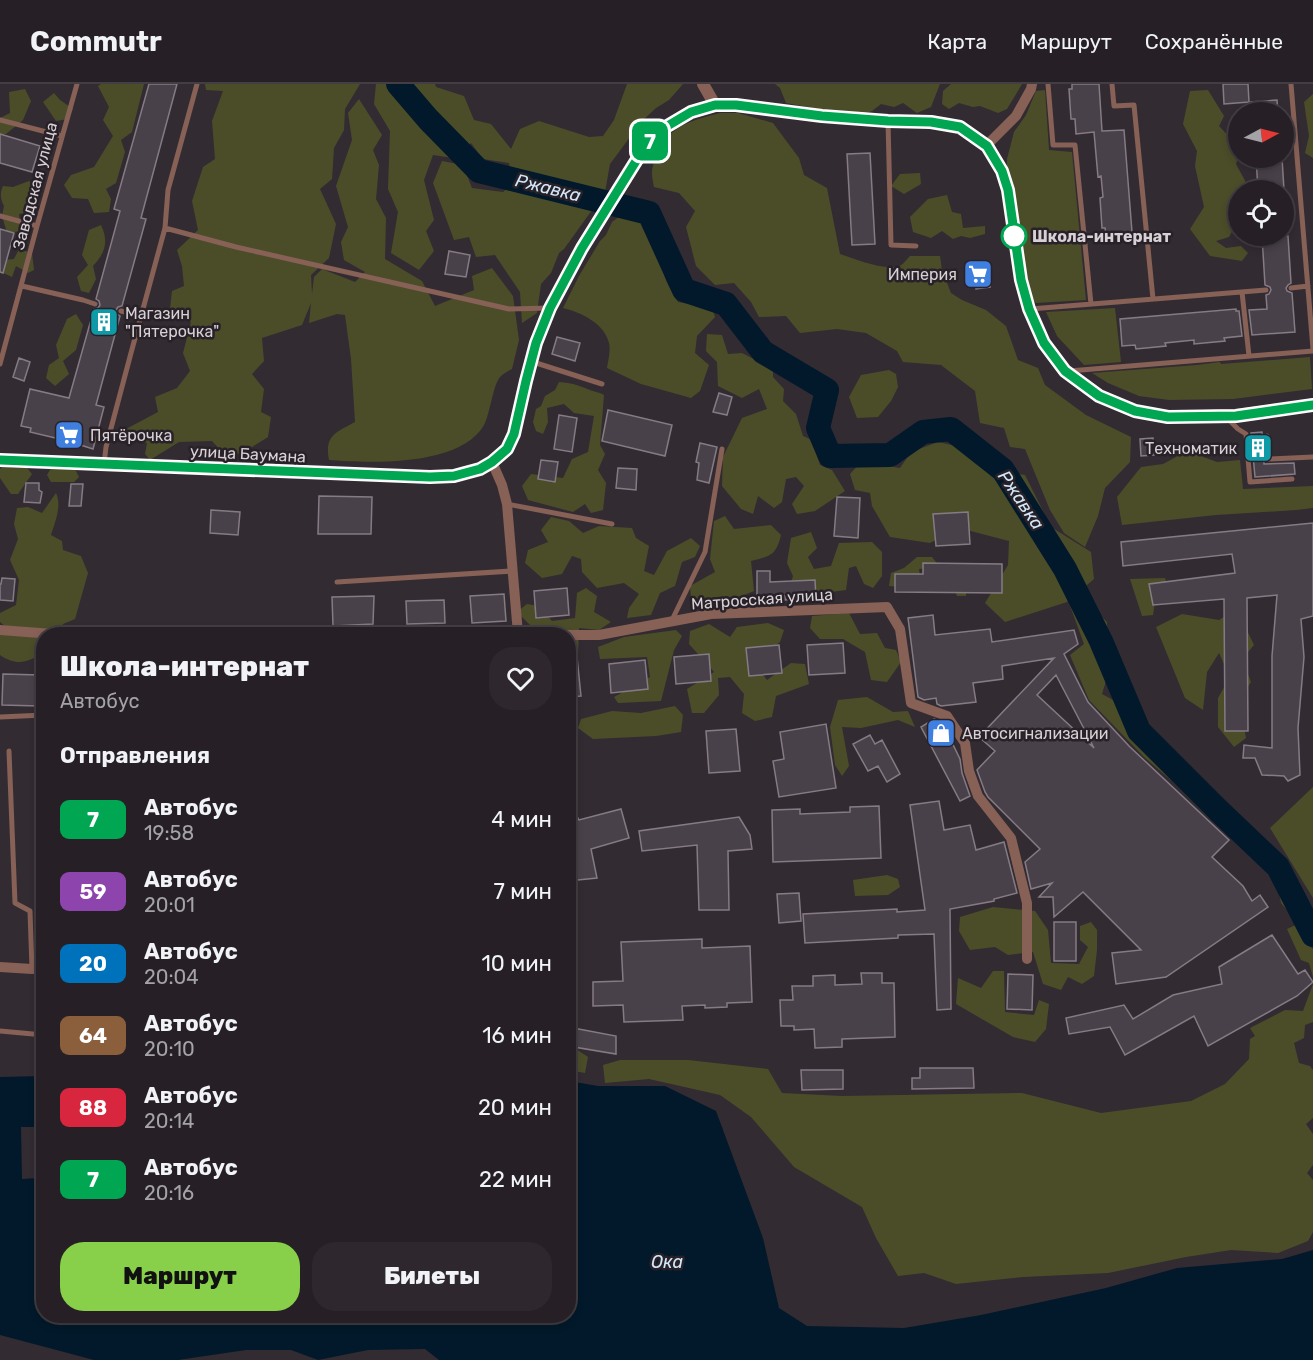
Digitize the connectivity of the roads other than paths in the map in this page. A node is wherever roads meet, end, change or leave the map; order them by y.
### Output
1 (77, 84) edge
2 (197, 84) edge
3 (703, 84) edge
4 (1032, 84) edge
5 (1048, 84) edge
6 (1112, 84) edge
7 (1291, 84) edge
8 (715, 105) junction
9 (0, 120) edge
10 (888, 121) junction
11 (62, 136) junction
12 (987, 146) junction
13 (0, 216) edge
14 (37, 226) junction
15 (165, 228) junction
16 (916, 246) dead end
17 (1313, 271) edge
18 (1307, 275) junction
19 (22, 286) junction
20 (1308, 286) junction
21 (1291, 288) dead end
22 (1266, 290) dead end
23 (1242, 292) junction
24 (1153, 299) junction
25 (95, 304) dead end
26 (1091, 304) junction
27 (550, 308) junction
28 (1029, 309) junction
29 (121, 311) dead end
30 (140, 316) junction
31 (2, 347) edge
32 (1313, 350) edge
33 (1249, 356) junction
34 (531, 361) junction
35 (0, 364) edge
36 (1065, 371) junction
37 (602, 384) dead end
38 (1313, 405) edge
39 (1225, 416) junction
40 (1267, 436) dead end
41 (722, 449) dead end
42 (1313, 457) edge
43 (0, 460) edge
44 (492, 462) junction
45 (104, 464) junction
46 (1292, 478) dead end
47 (507, 504) junction
48 (612, 524) dead end
49 (512, 571) junction
50 (337, 582) dead end
51 (671, 621) junction
52 (517, 627) edge
53 (0, 630) edge
54 (36, 633) edge
55 (576, 635) edge
56 (36, 715) edge
57 (0, 717) edge
58 (9, 751) dead end
59 (36, 954) edge
60 (1027, 959) dead end
61 (0, 967) edge
62 (36, 968) edge
63 (0, 1031) edge
64 (36, 1034) edge

1 - 11 lane, Заводская улица
2 - 15 lane
3 - 8 street
4 - 12 street
5 - 26 lane
6 - 24 lane
7 - 18 lane
8 - 10 street
8 - 27 street
9 - 11 lane
10 - 12 street
10 - 16 lane
11 - 14 lane, Заводская улица
12 - 28 street
13 - 14 lane
14 - 19 lane, Заводская улица
15 - 27 lane
15 - 30 lane
17 - 18 lane
18 - 20 lane
19 - 25 lane
19 - 31 lane, Заводская улица
20 - 21 lane
20 - 32 lane
22 - 23 lane
23 - 24 lane
23 - 33 lane
24 - 26 lane
26 - 28 lane
27 - 34 street
28 - 36 street
29 - 30 lane
30 - 45 lane
31 - 35 lane, Заводская улица
32 - 33 lane
33 - 36 lane
34 - 37 lane
34 - 44 street
36 - 39 street
38 - 39 street
39 - 46 lane
40 - 42 lane
41 - 51 lane
43 - 45 street, улица Баумана
44 - 45 street, улица Баумана
44 - 47 street
47 - 48 lane
47 - 49 street
49 - 50 lane
49 - 52 street
51 - 55 street, Матросская улица
51 - 60 street, Матросская улица
53 - 54 street
56 - 57 lane
58 - 59 lane
61 - 62 street
63 - 64 lane

